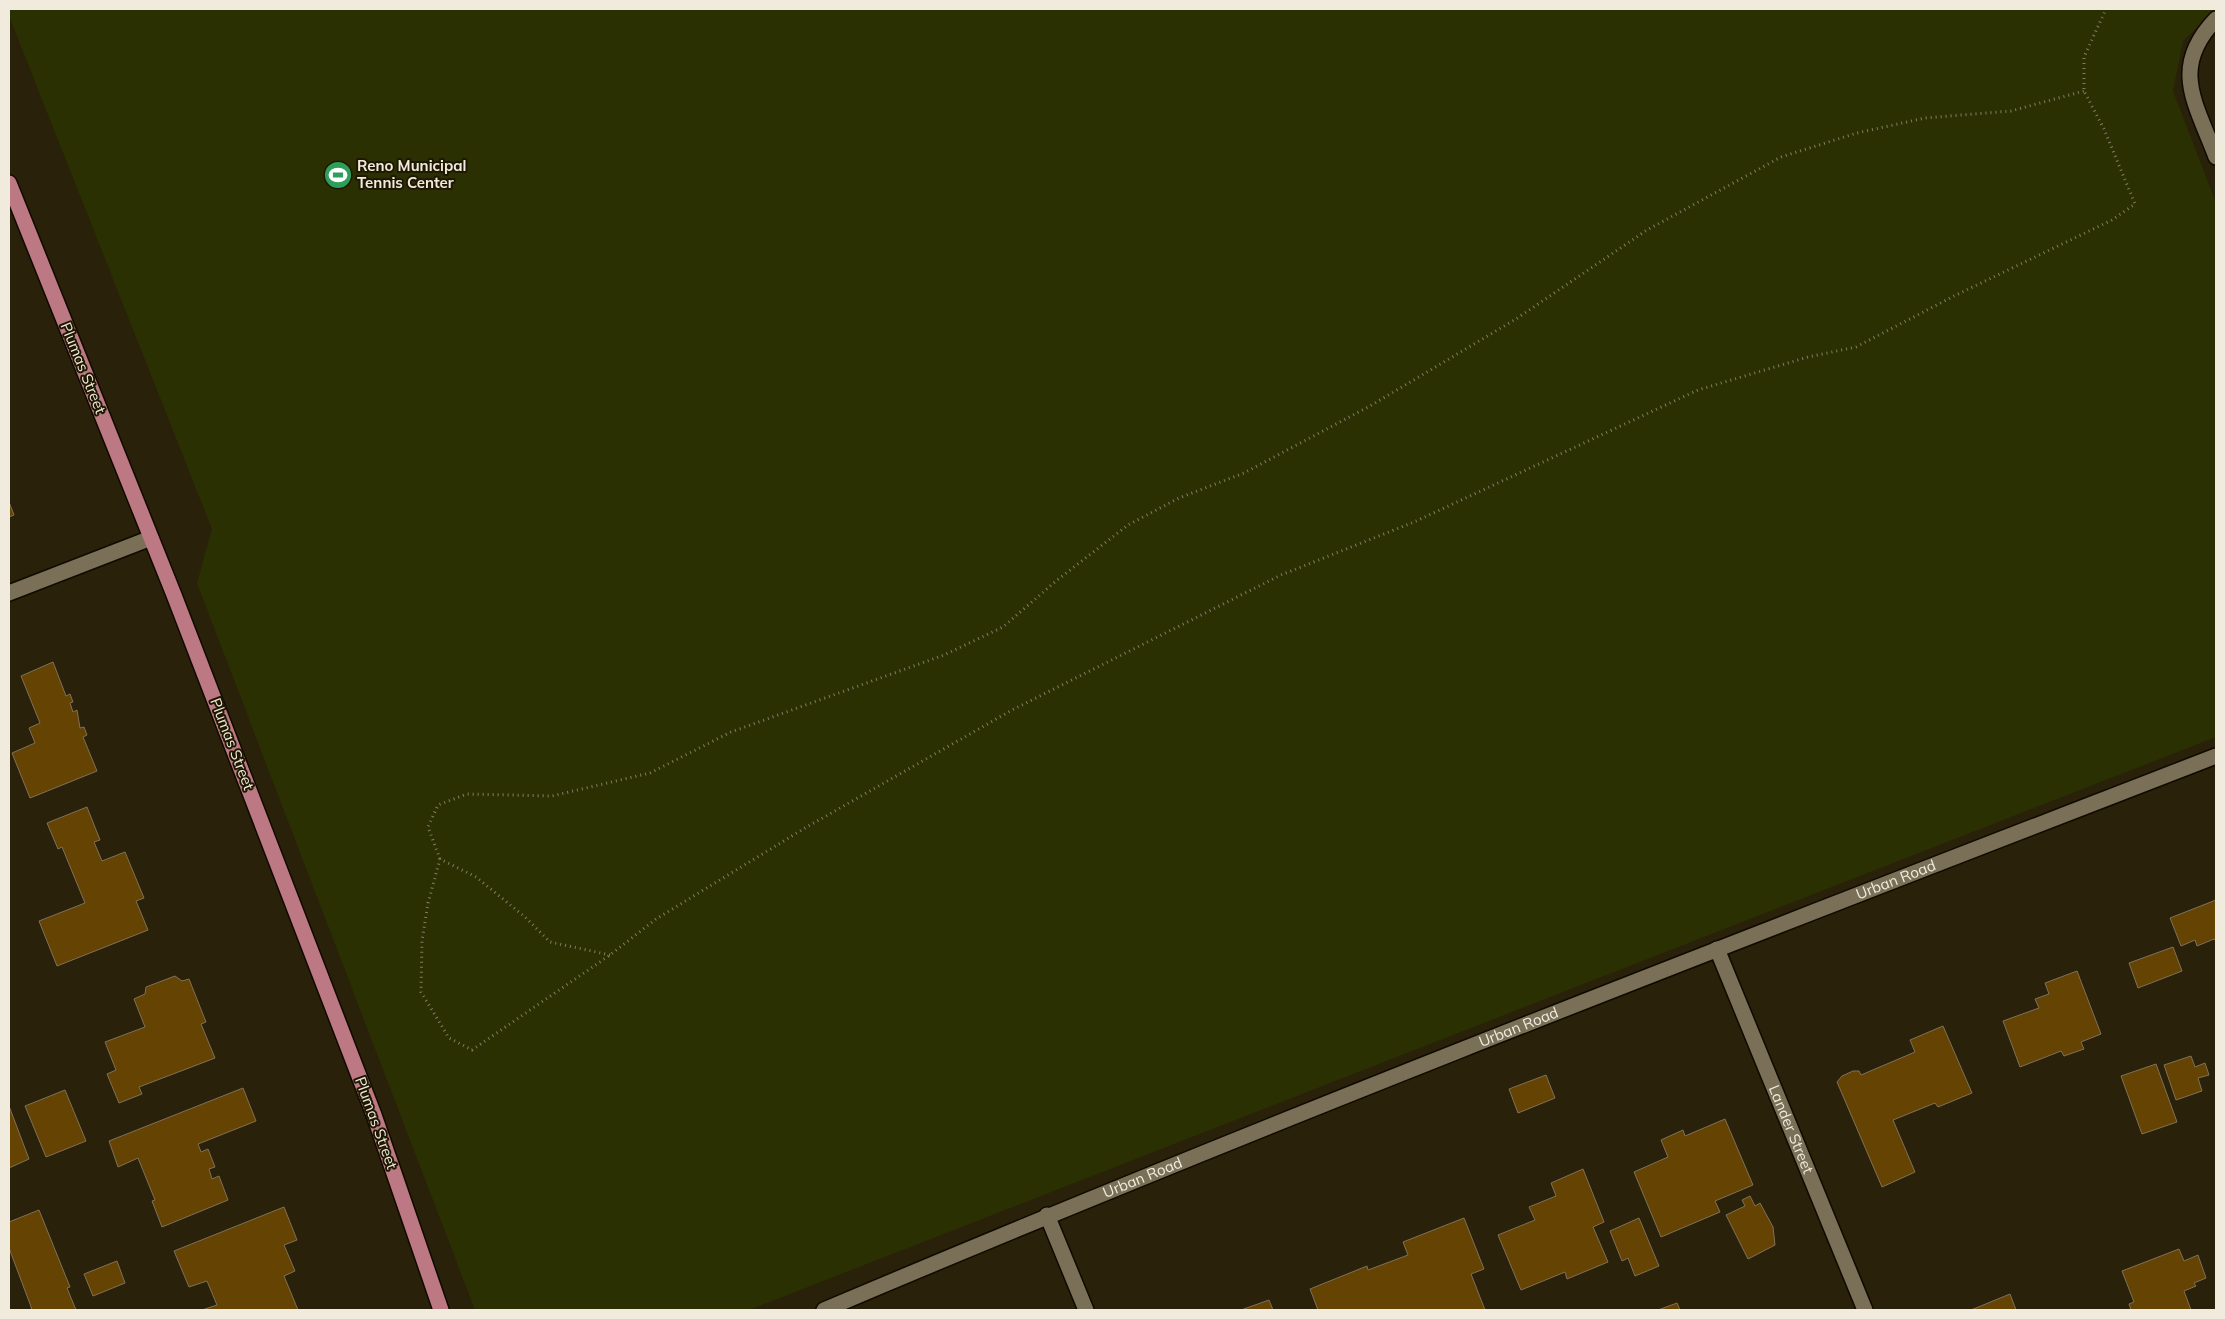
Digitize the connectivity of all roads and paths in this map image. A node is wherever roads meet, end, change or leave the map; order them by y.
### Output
1 (2106, 9) edge
2 (2216, 19) edge
3 (2084, 91) junction
4 (2216, 157) edge
5 (9, 183) edge
6 (151, 538) junction
7 (9, 593) edge
8 (2216, 756) edge
9 (440, 859) junction
10 (1717, 949) junction
11 (610, 955) junction
12 (1047, 1216) junction
13 (441, 1310) edge
14 (824, 1310) edge
15 (1086, 1310) edge
16 (1865, 1310) edge

1 - 3 path
2 - 4 street
3 - 9 path
3 - 11 path
5 - 6 main road, Plumas Street
6 - 7 street
6 - 13 main road, Plumas Street
8 - 10 street, Urban Road
9 - 11 path
9 - 11 path
10 - 12 street, Urban Road
10 - 16 street, Lander Street
12 - 14 street, Urban Road
12 - 15 street

